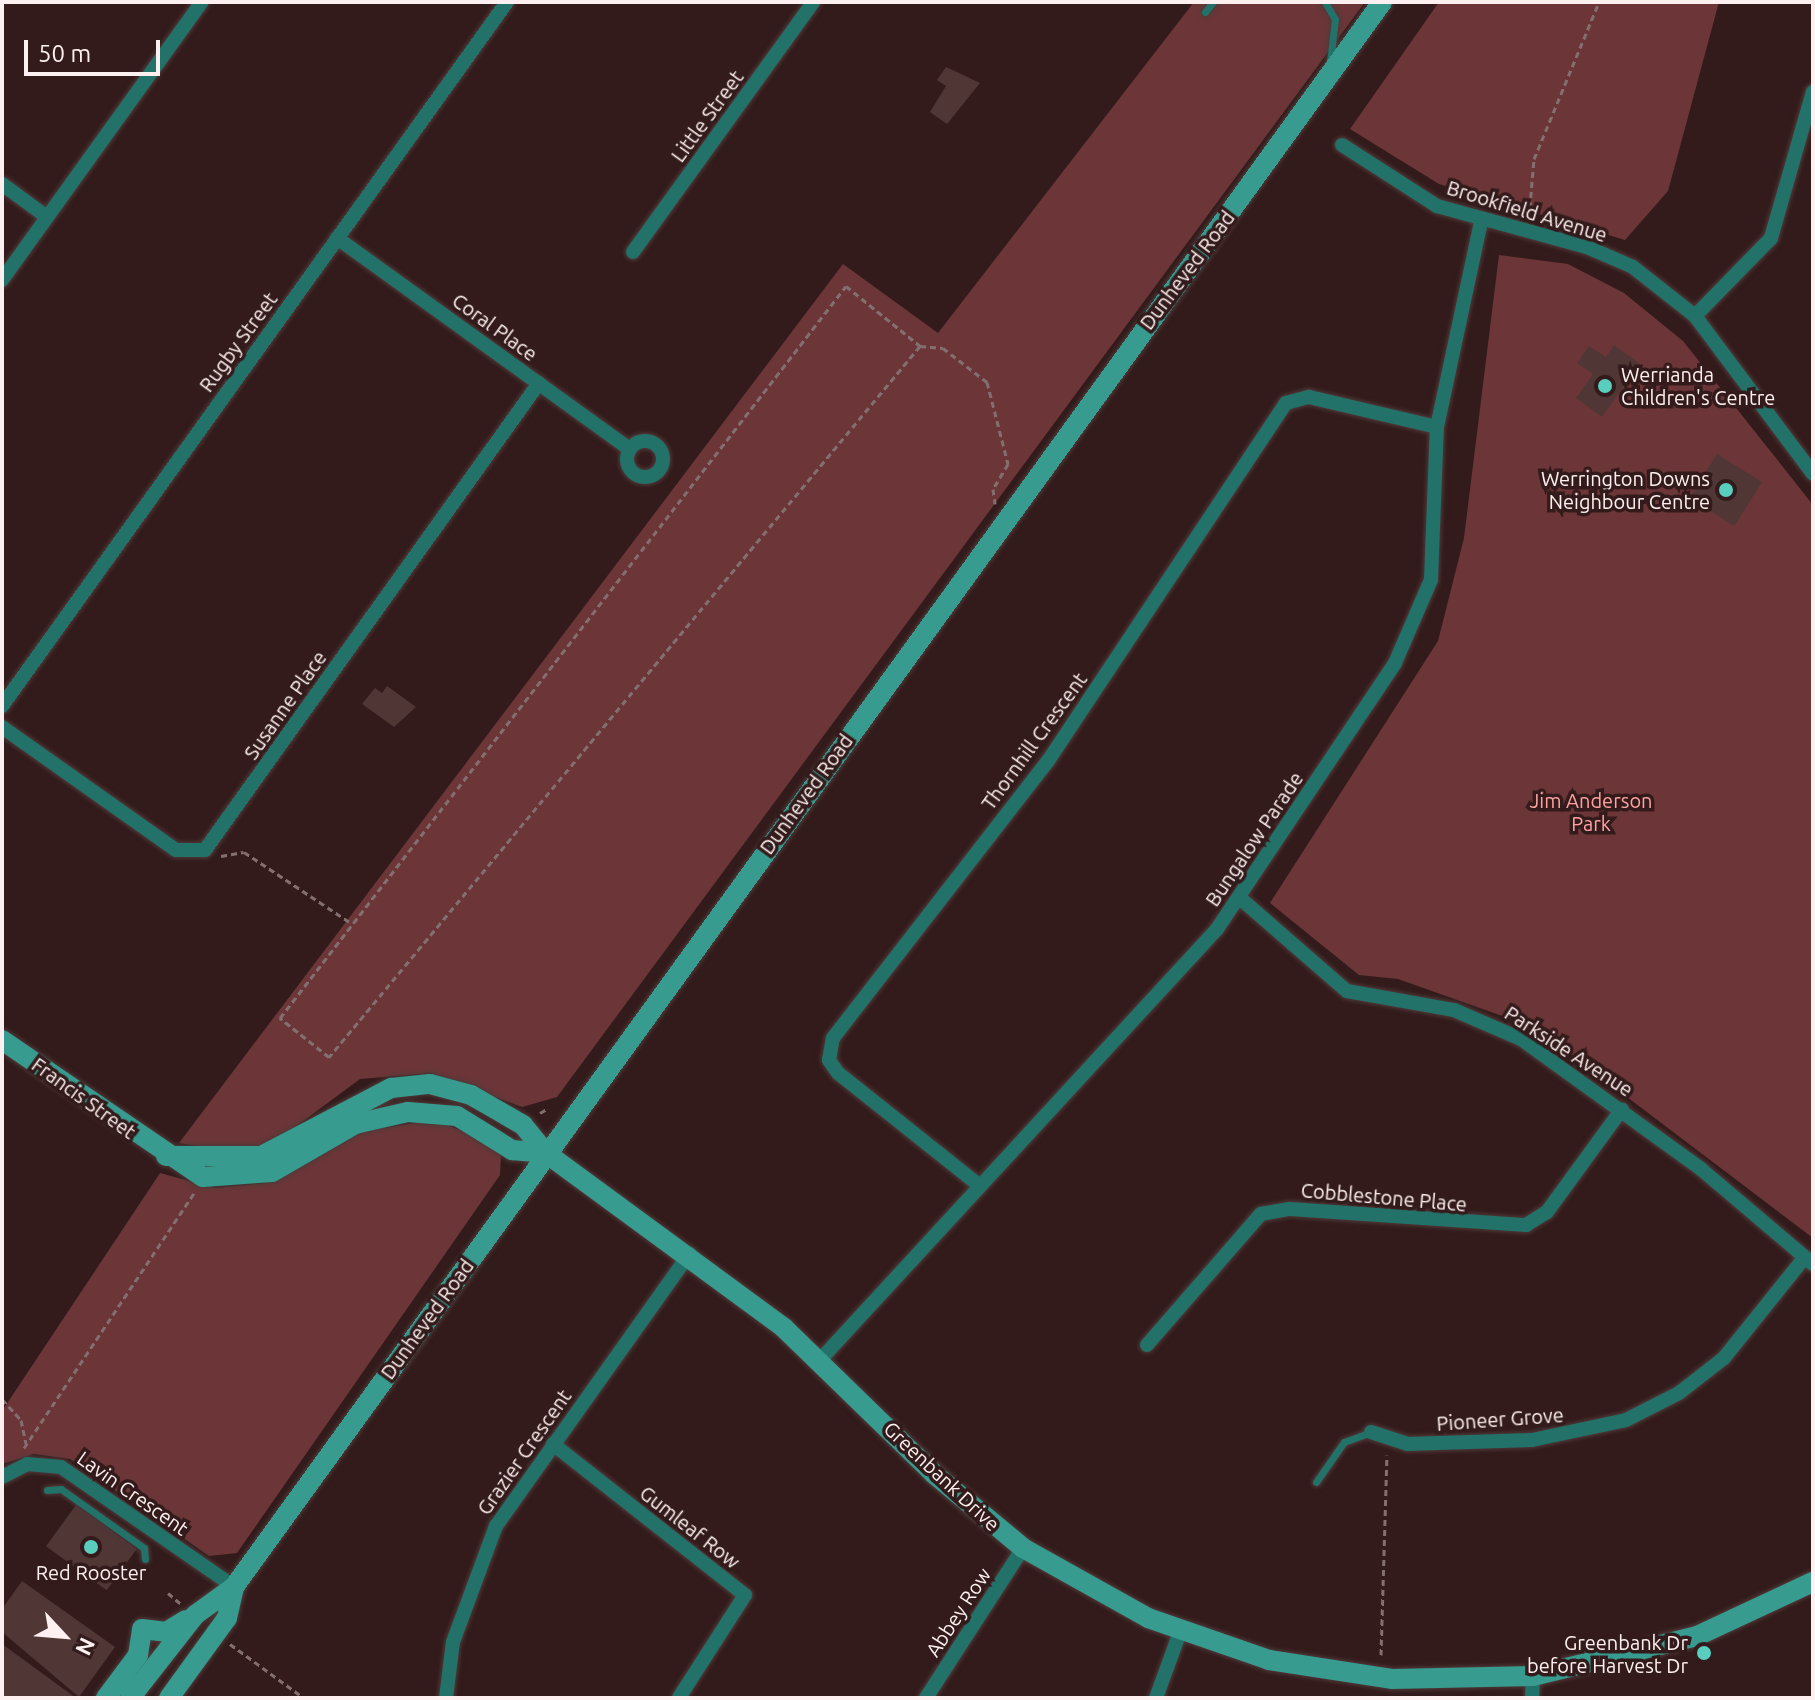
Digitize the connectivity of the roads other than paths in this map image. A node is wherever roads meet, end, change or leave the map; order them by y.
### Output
1 (202, 2) edge
2 (507, 2) edge
3 (813, 2) edge
4 (1213, 2) edge
5 (1325, 2) edge
6 (1382, 2) edge
7 (1205, 12) dead end
8 (1326, 80) junction
9 (1813, 92) edge
10 (1342, 145) dead end
11 (2, 184) edge
12 (47, 217) junction
13 (1481, 221) junction
14 (337, 238) junction
15 (633, 252) dead end
16 (2, 280) edge
17 (1695, 316) junction
18 (539, 383) junction
19 (1437, 427) junction
20 (630, 449) dead end
21 (1813, 474) edge
22 (2, 706) edge
23 (2, 727) edge
24 (1241, 899) junction
25 (2, 1040) edge
26 (1622, 1109) junction
27 (546, 1153) junction
28 (980, 1186) junction
29 (689, 1254) junction
30 (1809, 1261) edge
31 (1147, 1345) dead end
32 (821, 1359) junction
33 (1371, 1432) joint
34 (553, 1444) junction
35 (2, 1477) edge
36 (1316, 1482) dead end
37 (47, 1490) dead end
38 (1023, 1548) junction
39 (145, 1559) dead end
40 (1813, 1582) edge
41 (234, 1587) junction
42 (190, 1611) junction
43 (1180, 1632) junction
44 (1533, 1676) junction
45 (106, 1698) edge
46 (130, 1698) edge
47 (169, 1698) edge
48 (446, 1698) edge
49 (679, 1698) edge
50 (926, 1698) edge
51 (1156, 1698) edge
52 (1532, 1698) edge

1 - 12 street
2 - 14 street, Rugby Street
3 - 15 street, Little Street
4 - 7 lane
5 - 8 lane
6 - 8 main road, Dunheved Road
8 - 27 main road, Dunheved Road
9 - 17 street
10 - 13 street, Brookfield Avenue
11 - 12 street
12 - 16 street
13 - 17 street, Brookfield Avenue
13 - 19 street, Bungalow Parade
14 - 18 street, Coral Place
14 - 22 street, Rugby Street
17 - 21 street, Brookfield Avenue
18 - 20 street, Coral Place
18 - 23 street, Susanne Place
19 - 24 street, Bungalow Parade
19 - 28 street, Thornhill Crescent
24 - 26 street, Parkside Avenue
24 - 28 street, Bungalow Parade
25 - 27 main road, Francis Street
26 - 30 street, Parkside Avenue
26 - 31 street, Cobblestone Place
27 - 29 main road, Greenbank Drive
27 - 41 main road, Dunheved Road
28 - 32 street, Bungalow Parade
29 - 32 main road, Greenbank Drive
29 - 34 street, Grazier Crescent
30 - 33 street, Pioneer Grove
32 - 38 main road, Greenbank Drive
33 - 36 lane
34 - 48 street, Grazier Crescent
34 - 49 street, Gumleaf Row
35 - 41 street, Lavin Crescent
37 - 39 lane
38 - 43 main road, Greenbank Drive
38 - 50 street, Abbey Row
40 - 44 main road, Greenbank Drive
41 - 42 main road, Dunheved Road
41 - 47 main road, Dunheved Road
42 - 45 main road
42 - 46 main road, Dunheved Road
43 - 44 main road, Greenbank Drive
43 - 51 street
44 - 52 street

